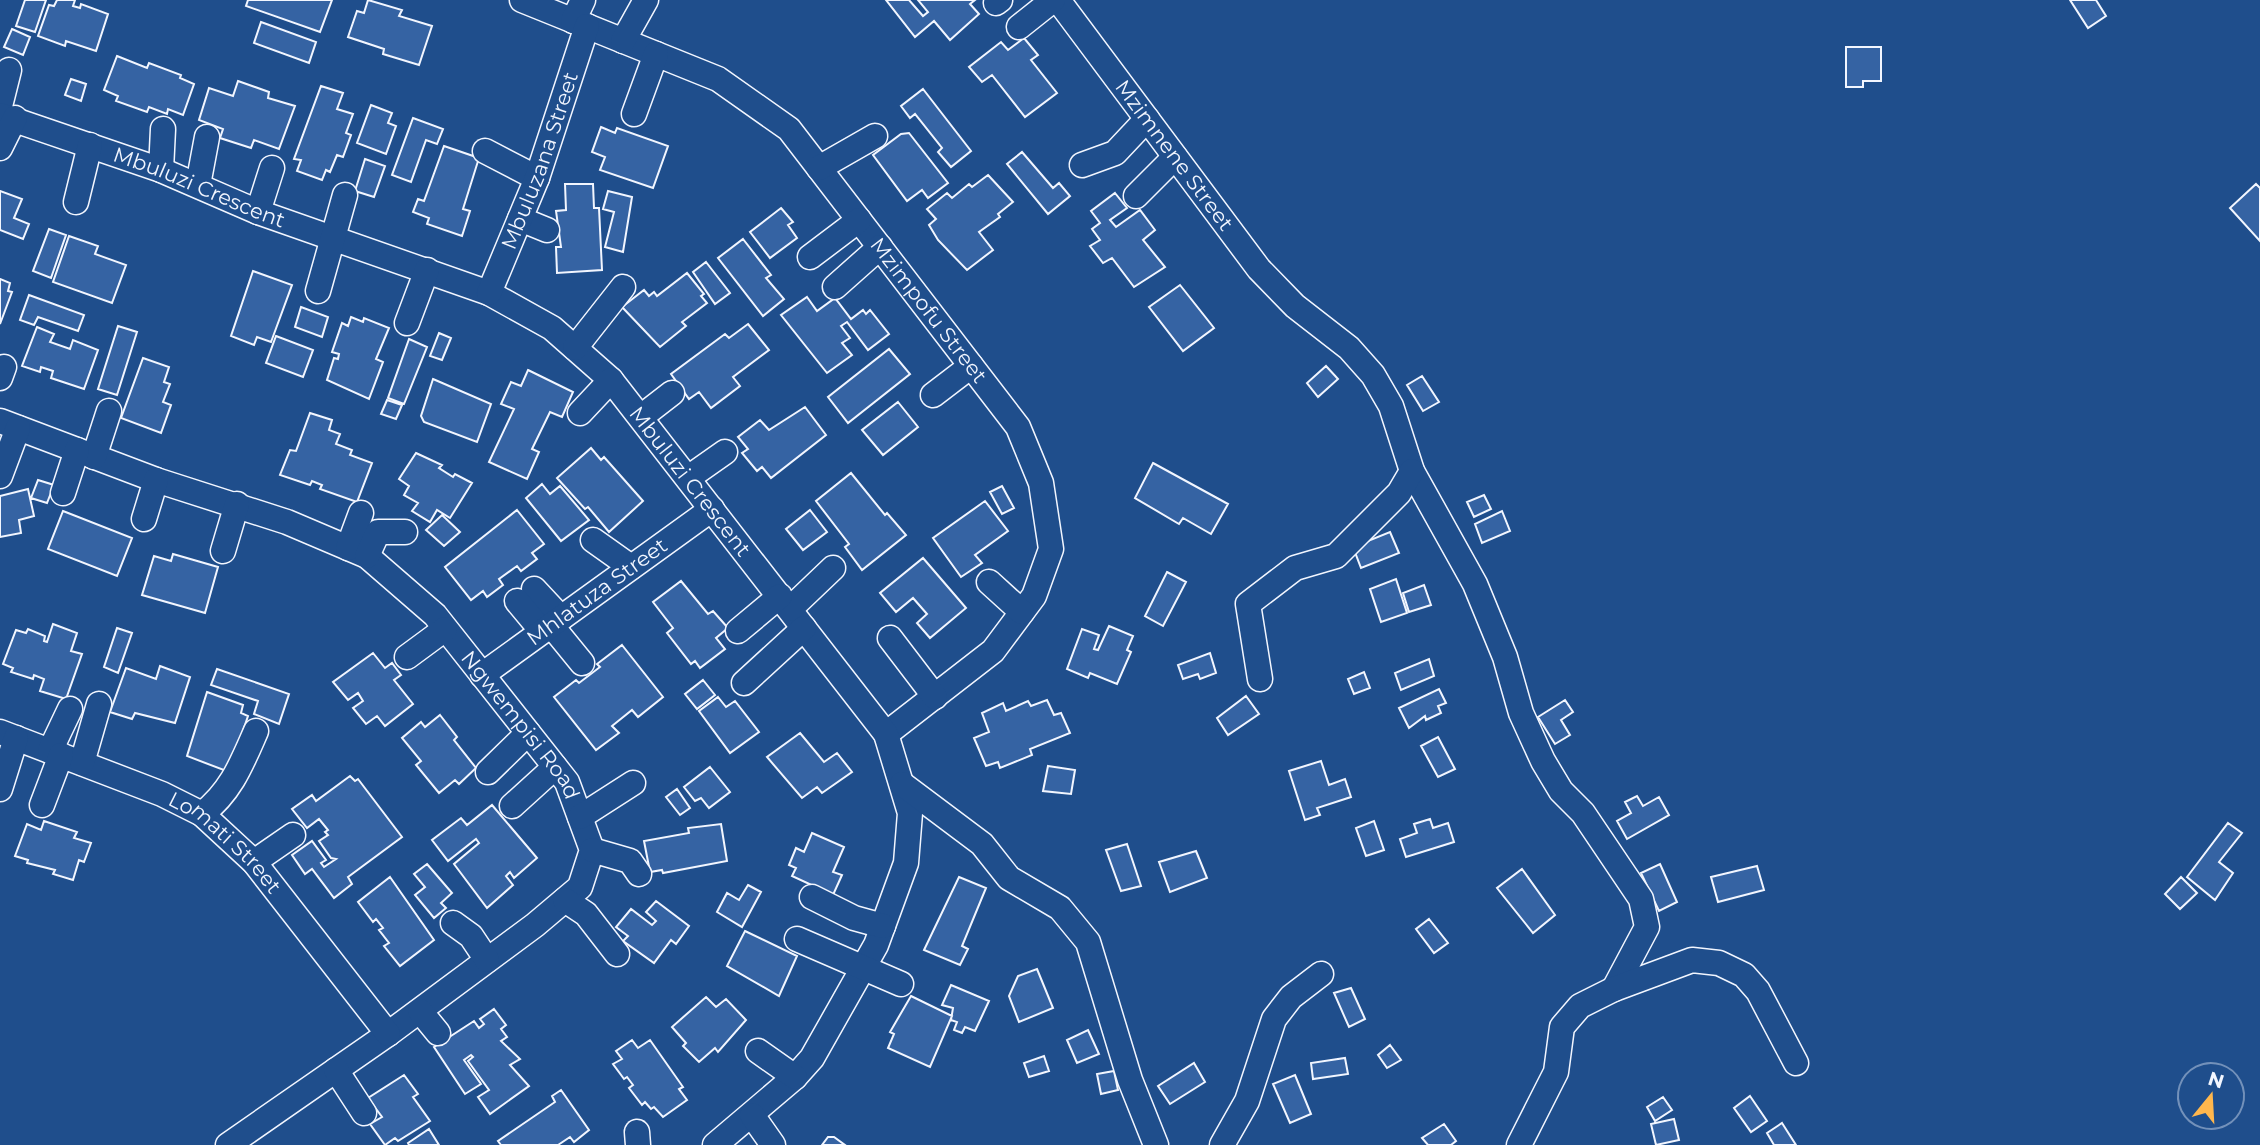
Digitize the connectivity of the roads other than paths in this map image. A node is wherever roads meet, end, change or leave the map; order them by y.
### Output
1 (522, 0) edge
2 (646, 0) edge
3 (1056, 0) edge
4 (581, 16) edge
5 (1019, 27) dead end
6 (623, 41) junction
7 (656, 54) junction
8 (9, 70) dead end
9 (5, 113) edge
10 (634, 114) dead end
11 (1147, 119) junction
12 (163, 129) dead end
13 (875, 136) dead end
14 (207, 137) dead end
15 (90, 145) junction
16 (0, 148) edge
17 (485, 151) dead end
18 (1175, 157) junction
19 (1082, 164) dead end
20 (819, 167) junction
21 (272, 168) dead end
22 (161, 170) junction
23 (537, 178) junction
24 (198, 185) junction
25 (345, 195) dead end
26 (1136, 197) dead end
27 (76, 202) dead end
28 (258, 212) junction
29 (520, 219) junction
30 (859, 220) junction
31 (547, 230) dead end
32 (334, 237) junction
33 (880, 247) junction
34 (810, 257) dead end
35 (427, 270) junction
36 (623, 287) dead end
37 (835, 287) dead end
38 (318, 291) dead end
39 (489, 293) junction
40 (407, 323) dead end
41 (575, 348) junction
42 (971, 366) junction
43 (611, 380) junction
44 (672, 393) dead end
45 (933, 395) dead end
46 (108, 411) dead end
47 (580, 413) dead end
48 (640, 417) junction
49 (9, 425) edge
50 (725, 452) dead end
51 (86, 454) junction
52 (1412, 471) junction
53 (0, 476) edge
54 (688, 478) junction
55 (156, 480) junction
56 (63, 494) dead end
57 (237, 503) junction
58 (712, 509) junction
59 (361, 513) dead end
60 (144, 519) dead end
61 (405, 532) dead end
62 (593, 540) dead end
63 (223, 551) dead end
64 (358, 552) junction
65 (632, 567) junction
66 (833, 568) dead end
67 (989, 582) dead end
68 (526, 595) dead end
69 (791, 611) junction
70 (1022, 612) junction
71 (551, 625) junction
72 (445, 629) junction
73 (737, 631) dead end
74 (890, 638) dead end
75 (407, 657) dead end
76 (582, 663) dead end
77 (482, 675) junction
78 (1261, 679) dead end
79 (744, 683) dead end
80 (935, 696) junction
81 (99, 704) dead end
82 (70, 709) dead end
83 (256, 731) dead end
84 (528, 733) junction
85 (886, 734) junction
86 (8, 735) edge
87 (64, 756) junction
88 (555, 767) junction
89 (488, 772) dead end
90 (633, 783) dead end
91 (902, 785) junction
92 (0, 789) edge
93 (42, 805) dead end
94 (512, 806) dead end
95 (202, 814) junction
96 (580, 817) junction
97 (293, 835) dead end
98 (592, 850) junction
99 (254, 862) junction
100 (639, 874) dead end
101 (812, 897) dead end
102 (565, 900) junction
103 (453, 923) dead end
104 (883, 926) junction
105 (797, 939) dead end
106 (617, 954) dead end
107 (488, 960) junction
108 (866, 966) junction
109 (1321, 974) dead end
110 (901, 984) dead end
111 (1614, 989) junction
112 (420, 1011) junction
113 (438, 1033) dead end
114 (388, 1034) junction
115 (758, 1051) dead end
116 (1796, 1063) dead end
117 (336, 1070) junction
118 (795, 1077) junction
119 (364, 1112) dead end
120 (752, 1115) junction
121 (722, 1143) edge
122 (228, 1145) edge
123 (773, 1145) edge
124 (1156, 1145) edge
125 (1222, 1145) edge
126 (1519, 1145) edge

1 - 4 street, Mzimpofu Street
2 - 6 street
3 - 5 street
3 - 11 street, Mzimnene Street
4 - 6 street, Mzimpofu Street
4 - 23 street, Mbuluzana Street
6 - 7 street, Mzimpofu Street
7 - 10 street
7 - 20 street, Mzimpofu Street
8 - 9 street
9 - 15 street, Mbuluzi Crescent
9 - 16 street
11 - 18 street, Mzimnene Street
11 - 19 street
12 - 22 street
13 - 20 street
14 - 24 street
15 - 22 street, Mbuluzi Crescent
15 - 27 street
17 - 23 street
18 - 26 street
18 - 52 street, Mzimnene Street
20 - 30 street, Mzimpofu Street
21 - 28 street
22 - 24 street, Mbuluzi Crescent
23 - 29 street, Mbuluzana Street
24 - 28 street, Mbuluzi Crescent
25 - 32 street
28 - 32 street, Mbuluzi Crescent
29 - 31 street
29 - 39 street, Mbuluzana Street
30 - 33 street, Mzimpofu Street
30 - 34 street
32 - 35 street, Mbuluzi Crescent
32 - 38 street
33 - 37 street
33 - 42 street, Mzimpofu Street
35 - 39 street, Mbuluzi Crescent
35 - 40 street
36 - 41 street
39 - 41 street, Mbuluzi Crescent
41 - 43 street, Mbuluzi Crescent
42 - 45 street
42 - 70 street, Mzimpofu Street
43 - 47 street
43 - 48 street, Mbuluzi Crescent
44 - 48 street
46 - 51 street
48 - 54 street, Mbuluzi Crescent
49 - 51 street, Ngwempisi Road
49 - 53 street
50 - 54 street
51 - 55 street, Ngwempisi Road
51 - 56 street
52 - 78 street
52 - 111 street, Mzimnene Street
54 - 58 street, Mbuluzi Crescent
55 - 57 street, Ngwempisi Road
55 - 60 street
57 - 63 street
57 - 64 street, Ngwempisi Road
58 - 65 street, Mhlatuza Street
58 - 69 street, Mbuluzi Crescent
59 - 64 street
61 - 64 street
62 - 65 street
64 - 72 street, Ngwempisi Road
65 - 71 street, Mhlatuza Street
66 - 69 street
67 - 70 street
68 - 71 street
69 - 73 street
69 - 79 street
69 - 85 street, Mbuluzi Crescent
70 - 80 street, Mzimpofu Street
71 - 76 street
71 - 77 street, Mhlatuza Street
72 - 75 street
72 - 77 street, Ngwempisi Road
74 - 80 street
77 - 84 street, Ngwempisi Road
80 - 85 street, Mzimpofu Street
81 - 87 street
82 - 87 street
83 - 95 street
84 - 88 street, Ngwempisi Road
84 - 89 street
85 - 91 street, Mbuluzi Crescent
86 - 87 street, Lomati Street
86 - 92 street
87 - 93 street
87 - 95 street, Lomati Street
88 - 94 street
88 - 96 street, Ngwempisi Road
90 - 96 street
91 - 104 street, Mbuluzi Crescent
91 - 124 street
95 - 99 street, Lomati Street
96 - 98 street, Ngwempisi Road
97 - 99 street
98 - 100 street
98 - 102 street
99 - 114 street, Lomati Street
101 - 104 street
102 - 106 street
102 - 107 street
103 - 107 street
104 - 108 street, Mbuluzi Crescent
105 - 108 street
107 - 112 street
108 - 110 street
108 - 118 street, Mbuluzi Crescent
109 - 125 street
111 - 116 street
111 - 126 street
112 - 113 street
112 - 114 street
114 - 117 street
115 - 118 street
117 - 119 street
117 - 122 street
118 - 120 street, Mbuluzi Crescent
120 - 121 street, Mbuluzi Crescent
120 - 123 street

